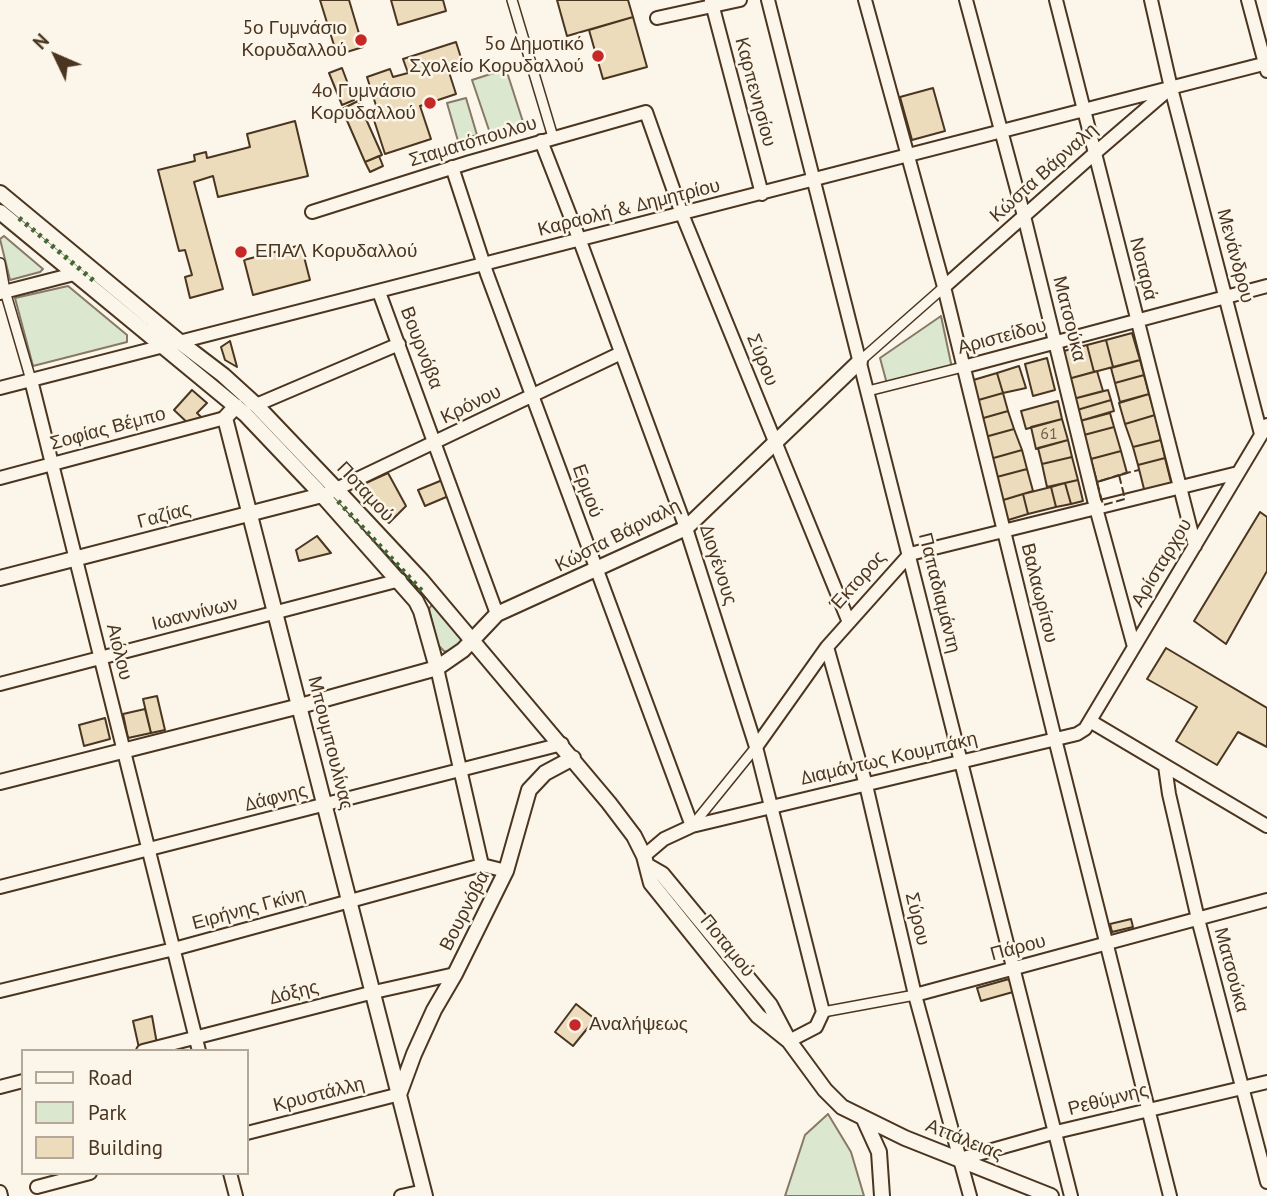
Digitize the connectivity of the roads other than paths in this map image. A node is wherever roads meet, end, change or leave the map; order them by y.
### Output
1 (512, 0) edge
2 (740, 0) edge
3 (768, 0) edge
4 (865, 0) edge
5 (966, 0) edge
6 (1056, 0) edge
7 (1150, 0) edge
8 (1248, 0) edge
9 (712, 3) edge
10 (1252, 17) junction
11 (657, 18) dead end
12 (1267, 25) edge
13 (1266, 66) edge
14 (1171, 88) junction
15 (1084, 111) junction
16 (646, 112) joint
17 (1000, 132) junction
18 (547, 139) junction
19 (1095, 153) junction
20 (908, 156) junction
21 (452, 167) junction
22 (813, 181) junction
23 (0, 193) edge
24 (762, 194) junction
25 (0, 212) edge
26 (312, 212) dead end
27 (682, 214) junction
28 (1024, 216) junction
29 (580, 240) junction
30 (0, 263) edge
31 (484, 265) junction
32 (74, 274) junction
33 (1267, 286) edge
34 (944, 287) junction
35 (3, 292) edge
36 (379, 292) junction
37 (1226, 297) junction
38 (1136, 321) junction
39 (1056, 342) junction
40 (181, 343) junction
41 (399, 344) junction
42 (163, 347) junction
43 (621, 353) junction
44 (860, 361) junction
45 (963, 367) junction
46 (31, 380) junction
47 (0, 388) edge
48 (868, 391) junction
49 (532, 397) junction
50 (256, 405) junction
51 (236, 406) junction
52 (225, 418) junction
53 (1264, 429) edge
54 (436, 443) junction
55 (775, 444) junction
56 (52, 464) junction
57 (1238, 473) junction
58 (0, 478) edge
59 (1178, 488) junction
60 (337, 489) junction
61 (322, 495) junction
62 (1096, 508) junction
63 (251, 513) junction
64 (686, 528) junction
65 (1004, 531) junction
66 (1195, 546) junction
67 (910, 554) junction
68 (76, 559) junction
69 (596, 571) junction
70 (0, 578) edge
71 (400, 580) junction
72 (277, 613) junction
73 (497, 614) junction
74 (848, 620) junction
75 (472, 641) junction
76 (827, 647) junction
77 (1134, 647) junction
78 (101, 658) junction
79 (437, 668) junction
80 (0, 684) edge
81 (300, 706) junction
82 (1090, 721) junction
83 (1055, 739) junction
84 (562, 744) junction
85 (756, 747) junction
86 (124, 751) junction
87 (573, 758) junction
88 (962, 762) junction
89 (1165, 766) junction
90 (460, 770) junction
91 (0, 782) edge
92 (866, 785) junction
93 (326, 805) junction
94 (770, 808) junction
95 (1265, 825) edge
96 (692, 826) junction
97 (1267, 838) edge
98 (149, 850) junction
99 (646, 861) junction
100 (482, 864) junction
101 (506, 872) junction
102 (0, 887) edge
103 (1267, 900) edge
104 (351, 901) junction
105 (1198, 919) junction
106 (1106, 944) junction
107 (174, 949) junction
108 (1013, 969) junction
109 (455, 975) junction
110 (0, 991) edge
111 (374, 992) junction
112 (915, 995) junction
113 (823, 1012) junction
114 (196, 1037) junction
115 (789, 1041) junction
116 (151, 1049) edge
117 (199, 1049) edge
118 (21, 1082) edge
119 (1267, 1082) edge
120 (0, 1087) edge
121 (1242, 1088) junction
122 (400, 1094) junction
123 (1148, 1110) junction
124 (864, 1119) junction
125 (1056, 1132) junction
126 (248, 1133) edge
127 (960, 1160) junction
128 (82, 1175) edge
129 (231, 1175) edge
130 (1267, 1182) edge
131 (37, 1187) dead end
132 (424, 1194) edge
133 (236, 1196) edge
134 (401, 1196) edge
135 (882, 1196) edge
136 (970, 1196) edge
137 (1051, 1196) edge
138 (1071, 1196) edge
139 (1170, 1196) edge

1 - 18 street, Διογένους
2 - 9 street
3 - 22 street, Παπαδιαμάντη
4 - 20 street, Βαλαωρίτου
5 - 17 street, Ματσούκα
6 - 15 street, Νοταρά
7 - 14 street, Μενάνδρου
8 - 10 street
9 - 11 street
9 - 24 street, Καρπενησίου
10 - 12 street
10 - 13 street
13 - 14 street, Καραολή & Δημητρίου
14 - 15 street, Καραολή & Δημητρίου
14 - 19 street, Κώστα Βάρναλη
14 - 37 street, Μενάνδρου
15 - 17 street, Καραολή & Δημητρίου
15 - 19 street, Νοταρά
16 - 18 street, Σταματόπουλου
16 - 27 street, Σύρου
17 - 20 street, Καραολή & Δημητρίου
17 - 28 street, Ματσούκα
18 - 21 street, Σταματόπουλου
18 - 29 street, Διογένους
19 - 28 street, Κώστα Βάρναλη
19 - 38 street, Νοταρά
20 - 22 street, Καραολή & Δημητρίου
20 - 34 street, Βαλαωρίτου
21 - 26 street, Σταματόπουλου
21 - 31 street, Ερμού
22 - 24 street, Καραολή & Δημητρίου
22 - 44 street, Παπαδιαμάντη
23 - 40 street, Ποταμού
24 - 27 street, Καραολή & Δημητρίου
25 - 32 street, Ποταμού
27 - 29 street, Καραολή & Δημητρίου
27 - 55 street, Σύρου
28 - 34 street, Κώστα Βάρναλη
28 - 39 street, Ματσούκα
29 - 31 street, Καραολή & Δημητρίου
29 - 43 street, Διογένους
30 - 35 street, Αιόλου
31 - 36 street, Καραολή & Δημητρίου
31 - 49 street, Ερμού
32 - 35 street
32 - 42 street, Ποταμού
33 - 37 street, Αριστείδου
34 - 44 street, Κώστα Βάρναλη
34 - 45 street, Βαλαωρίτου
35 - 46 street, Αιόλου
36 - 40 street, Καραολή & Δημητρίου
36 - 41 street, Βουρνόβα
37 - 38 street, Αριστείδου
37 - 53 street, Μενάνδρου
38 - 39 street, Αριστείδου
38 - 59 street, Νοταρά
39 - 45 street, Αριστείδου
39 - 62 street, Ματσούκα
40 - 42 street, Καραολή & Δημητρίου
40 - 50 street, Ποταμού
41 - 50 street
41 - 54 street, Βουρνόβα
42 - 46 street, Καραολή & Δημητρίου
42 - 51 street, Ποταμού
43 - 49 street, Κρόνου
43 - 64 street, Διογένους
44 - 48 street, Παπαδιαμάντη
44 - 55 street, Κώστα Βάρναλη
45 - 48 street, Αριστείδου
45 - 65 street, Βαλαωρίτου
46 - 47 street, Καραολή & Δημητρίου
46 - 56 street, Αιόλου
48 - 67 street, Παπαδιαμάντη
49 - 54 street, Κρόνου
49 - 69 street, Ερμού
50 - 60 street, Ποταμού
51 - 52 street
51 - 61 street, Ποταμού
52 - 56 street, Σοφίας Βέμπο
52 - 63 street, Μπουμπουλίνας
53 - 57 street, Αρίσταρχου
54 - 60 street, Κρόνου
54 - 73 street, Βουρνόβα
55 - 64 street, Κώστα Βάρναλη
55 - 74 street, Σύρου
56 - 58 street, Σοφίας Βέμπο
56 - 68 street, Αιόλου
57 - 59 street, Έκτορος
57 - 66 street, Αρίσταρχου
59 - 62 street, Έκτορος
59 - 66 street, Νοταρά
60 - 61 street, Γαζίας
60 - 75 street, Ποταμού
61 - 63 street, Γαζίας
61 - 71 street, Ποταμού
62 - 65 street, Έκτορος
62 - 77 street, Ματσούκα
63 - 68 street, Γαζίας
63 - 72 street, Μπουμπουλίνας
64 - 69 street, Κώστα Βάρναλη
64 - 85 street, Διογένους
65 - 67 street, Έκτορος
65 - 83 street, Βαλαωρίτου
66 - 77 street, Αρίσταρχου
67 - 74 street, Έκτορος
67 - 88 street, Παπαδιαμάντη
68 - 70 street, Γαζίας
68 - 78 street, Αιόλου
69 - 73 street, Κώστα Βάρναλη
69 - 96 street, Ερμού
71 - 72 street, Ιωαννίνων
71 - 79 street, Ποταμού
72 - 78 street, Ιωαννίνων
72 - 81 street, Μπουμπουλίνας
73 - 75 street, Κώστα Βάρναλη
74 - 76 street, Έκτορος
75 - 79 street, Κώστα Βάρναλη
75 - 84 street, Ποταμού
76 - 85 street, Έκτορος
76 - 92 street, Σύρου
77 - 82 street, Αρίσταρχου
78 - 80 street, Ιωαννίνων
78 - 86 street, Αιόλου
79 - 81 street, Κώστα Βάρναλη
79 - 90 street, Βουρνόβα
81 - 86 street, Κώστα Βάρναλη
81 - 93 street, Μπουμπουλίνας
82 - 83 street, Διαμάντως Κουμπάκη
82 - 89 street
83 - 88 street, Διαμάντως Κουμπάκη
83 - 106 street, Βαλαωρίτου
84 - 87 street, Ποταμού
84 - 90 street, Δάφνης
85 - 94 street, Διογένους
85 - 96 street, Έκτορος
86 - 91 street, Κώστα Βάρναλη
86 - 98 street, Αιόλου
87 - 99 street, Ποταμού
87 - 101 street, Βουρνόβα
88 - 92 street, Διαμάντως Κουμπάκη
88 - 108 street, Παπαδιαμάντη
89 - 95 street
89 - 105 street, Ματσούκα
90 - 93 street, Δάφνης
90 - 100 street, Βουρνόβα
92 - 94 street, Διαμάντως Κουμπάκη
92 - 112 street, Σύρου
93 - 98 street, Δάφνης
93 - 104 street, Μπουμπουλίνας
94 - 96 street, Διαμάντως Κουμπάκη
94 - 113 street, Διογένους
95 - 97 street
96 - 99 street, Έκτορος
98 - 102 street, Δάφνης
98 - 107 street, Αιόλου
99 - 115 street, Ποταμού
100 - 101 street
100 - 104 street, Ειρήνης Γκίνη
101 - 109 street, Βουρνόβα
103 - 105 street, Πάρου
104 - 107 street, Ειρήνης Γκίνη
104 - 111 street, Μπουμπουλίνας
105 - 106 street, Πάρου
105 - 121 street, Ματσούκα
106 - 108 street, Πάρου
106 - 123 street, Βαλαωρίτου
107 - 110 street, Ειρήνης Γκίνη
107 - 114 street, Αιόλου
108 - 112 street, Πάρου
108 - 125 street, Παπαδιαμάντη
109 - 111 street, Δόξης
109 - 122 street, Βουρνόβα
111 - 114 street, Δόξης
111 - 122 street, Μπουμπουλίνας
112 - 113 street, Πάρου
112 - 127 street, Σύρου
113 - 115 street
114 - 116 street, Δόξης
114 - 117 street, Αιόλου
115 - 124 street, Ποταμού
118 - 120 street
119 - 121 street, Ρεθύμνης
121 - 123 street, Ρεθύμνης
121 - 130 street, Ματσούκα
122 - 126 street, Κρυστάλλη
122 - 132 street, Μπουμπουλίνας
123 - 125 street, Ρεθύμνης
123 - 139 street, Βαλαωρίτου
124 - 127 street, Αττάλειας
124 - 135 street
125 - 127 street, Ρεθύμνης
125 - 138 street, Παπαδιαμάντη
127 - 136 street, Σύρου
127 - 137 street, Αττάλειας
128 - 131 street
129 - 133 street
132 - 134 street

